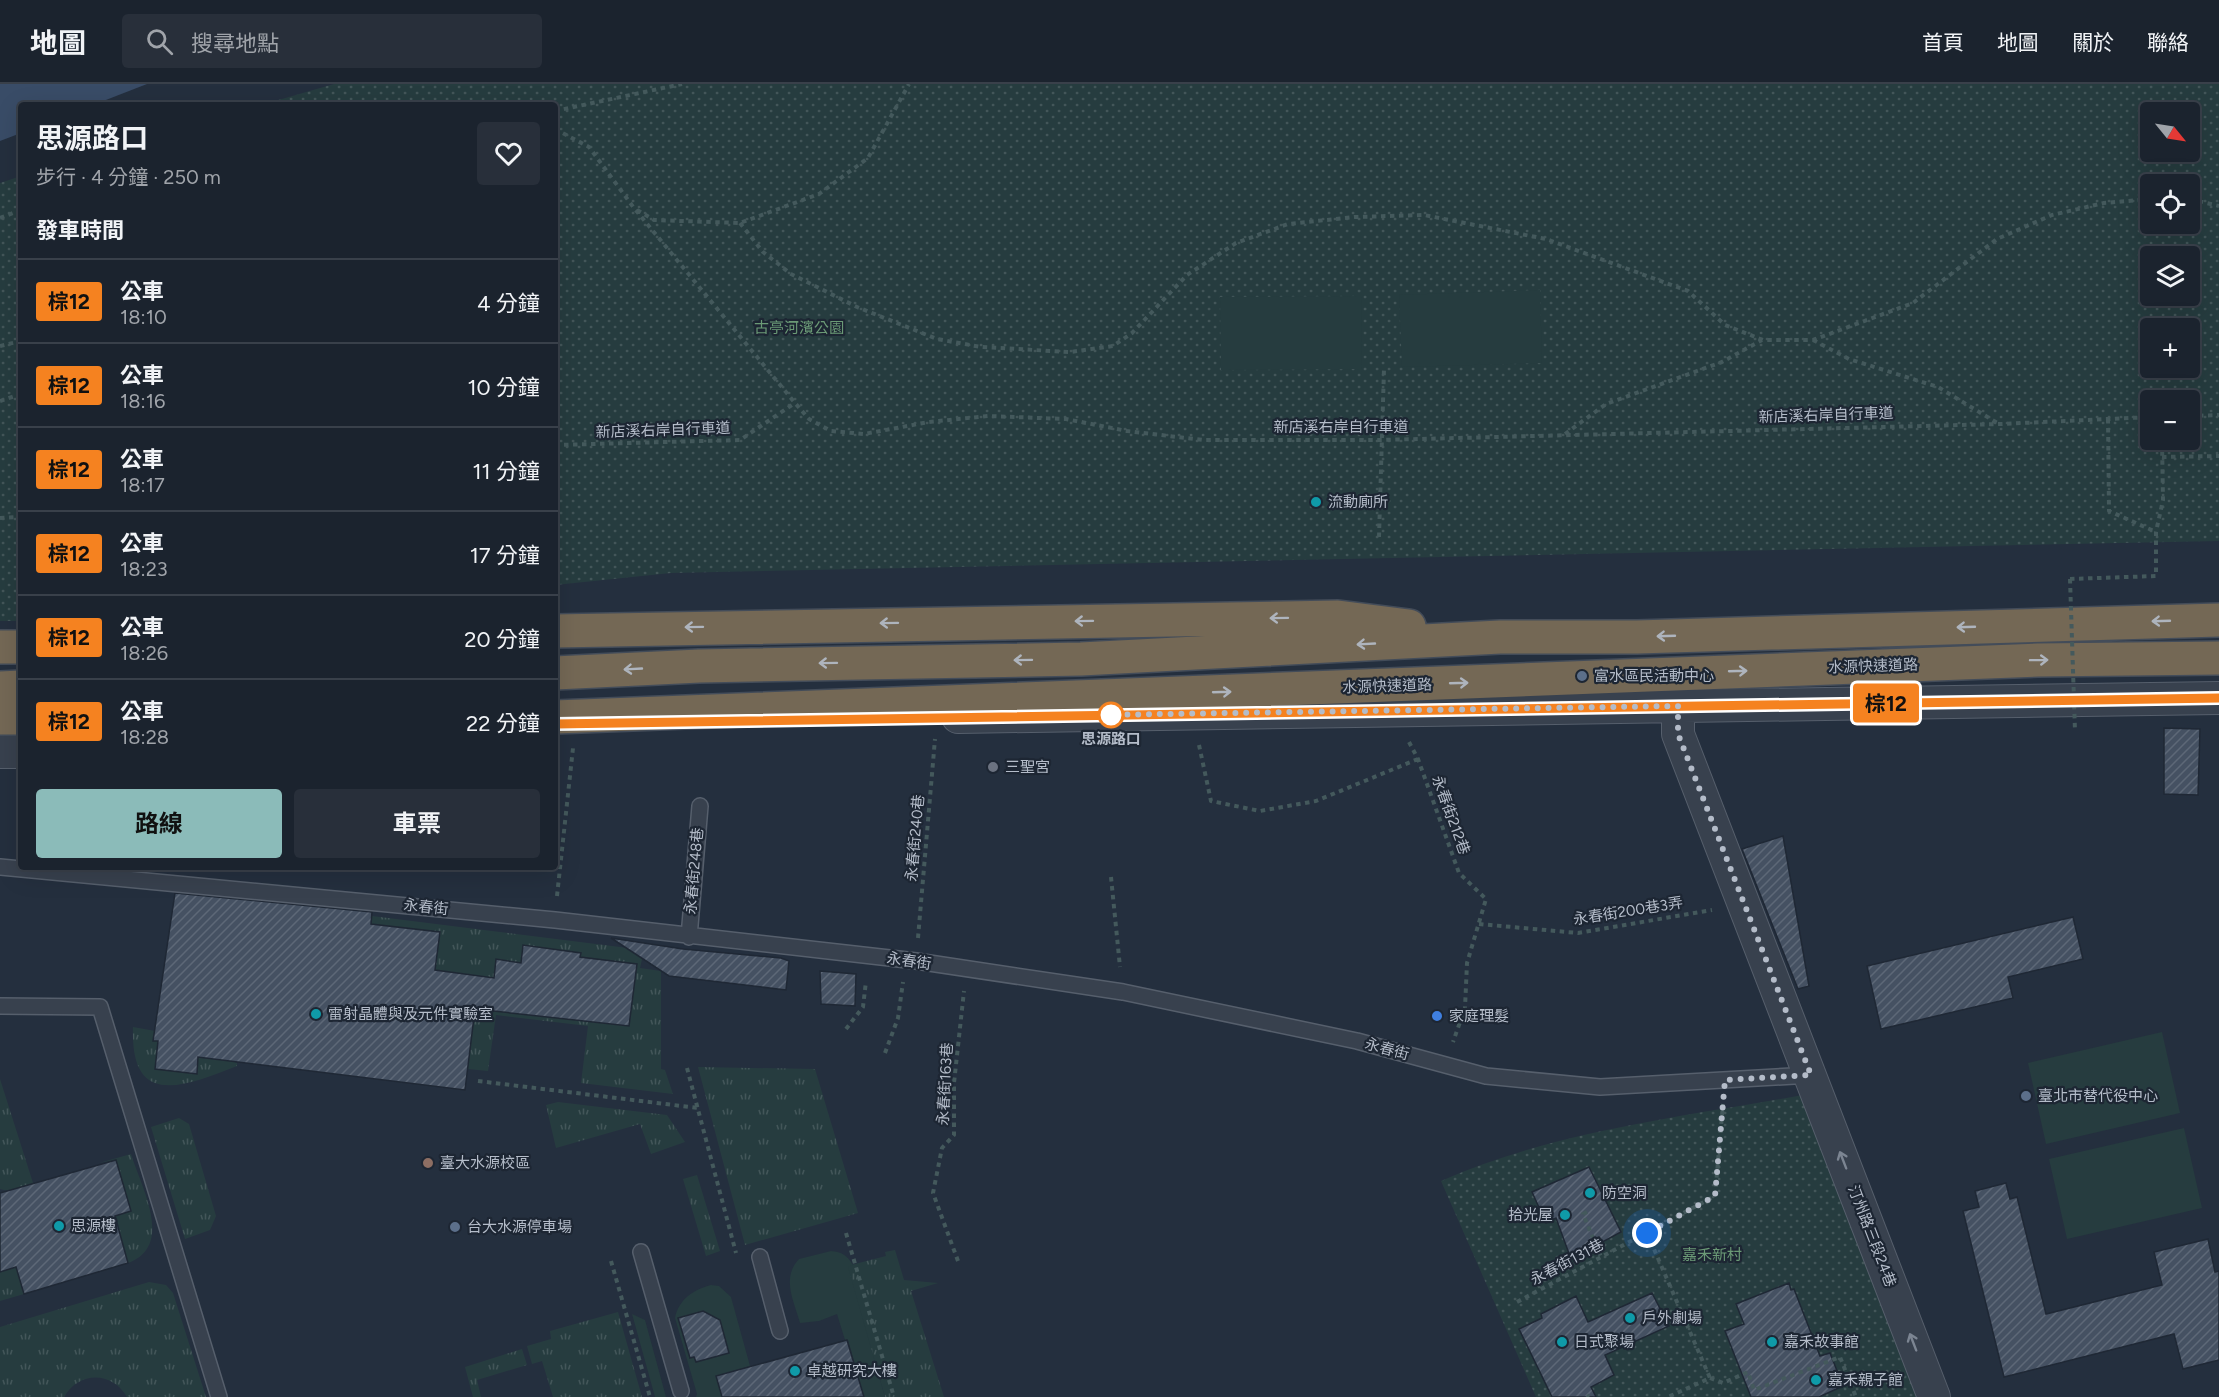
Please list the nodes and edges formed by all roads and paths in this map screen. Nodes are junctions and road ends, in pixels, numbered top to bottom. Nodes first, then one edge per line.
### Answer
1 (682, 84) edge
2 (909, 84) edge
3 (558, 110) edge
4 (558, 131) edge
5 (2140, 200) edge
6 (2200, 201) edge
7 (2219, 206) edge
8 (634, 208) junction
9 (18, 211) edge
10 (0, 218) edge
11 (740, 223) junction
12 (1763, 340) junction
13 (1813, 340) junction
14 (18, 342) edge
15 (0, 346) edge
16 (1384, 369) dead end
17 (18, 395) edge
18 (0, 401) edge
19 (795, 403) junction
20 (2219, 415) edge
21 (2200, 416) edge
22 (2140, 418) edge
23 (2108, 419) junction
24 (2000, 424) junction
25 (1565, 434) junction
26 (1380, 440) junction
27 (558, 446) edge
28 (2162, 450) edge
29 (2219, 456) edge
30 (2162, 457) junction
31 (18, 517) edge
32 (0, 518) edge
33 (2156, 532) junction
34 (1379, 537) dead end
35 (2219, 620) edge
36 (558, 631) edge
37 (1500, 637) junction
38 (18, 646) edge
39 (0, 647) edge
40 (2219, 658) edge
41 (558, 673) edge
42 (18, 687) edge
43 (0, 688) edge
44 (2219, 698) edge
45 (0, 705) edge
46 (1678, 706) junction
47 (18, 715) edge
48 (18, 717) edge
49 (935, 717) junction
50 (0, 718) edge
51 (561, 721) edge
52 (2075, 730) dead end
53 (1407, 739) dead end
54 (1199, 745) dead end
55 (0, 752) edge
56 (18, 752) edge
57 (1418, 759) junction
58 (700, 806) dead end
59 (558, 820) edge
60 (0, 867) edge
61 (18, 869) edge
62 (31, 870) edge
63 (557, 870) edge
64 (1111, 878) dead end
65 (1746, 904) junction
66 (555, 920) junction
67 (1479, 924) junction
68 (689, 936) junction
69 (870, 956) junction
70 (911, 961) junction
71 (967, 970) junction
72 (1123, 992) junction
73 (0, 1006) edge
74 (846, 1029) dead end
75 (885, 1053) dead end
76 (1445, 1065) junction
77 (687, 1068) dead end
78 (1811, 1075) junction
79 (1725, 1080) junction
80 (478, 1081) dead end
81 (698, 1108) junction
82 (1587, 1212) dead end
83 (846, 1233) dead end
84 (1647, 1233) junction
85 (641, 1252) dead end
86 (760, 1257) dead end
87 (1601, 1257) junction
88 (611, 1261) dead end
89 (958, 1261) dead end
90 (738, 1263) dead end
91 (1517, 1302) dead end
92 (780, 1331) dead end
93 (1710, 1378) junction
94 (681, 1390) dead end
95 (219, 1397) edge
96 (650, 1397) edge
97 (894, 1397) edge
98 (1668, 1397) edge
99 (1856, 1397) edge
100 (1934, 1397) edge

1 - 3 path
2 - 11 path
4 - 8 path
5 - 13 path
6 - 7 path
8 - 11 path
8 - 19 path
9 - 10 path
11 - 12 path
12 - 13 path
12 - 25 path
13 - 24 path
14 - 15 path
16 - 26 path
17 - 18 path
19 - 26 path, 新店溪右岸自行車道
19 - 27 path, 新店溪右岸自行車道
20 - 21 path
22 - 23 path, 新店溪右岸自行車道
23 - 24 path, 新店溪右岸自行車道
23 - 33 path
24 - 25 path, 新店溪右岸自行車道
25 - 26 path, 新店溪右岸自行車道
26 - 34 path
28 - 30 path
29 - 30 path
30 - 33 path
31 - 32 path
33 - 52 path, bridge
35 -> 37 highway
37 -> 36 highway
37 -> 41 highway
38 - 39 highway
51 -> 40 highway, 水源快速道路
42 - 43 highway
44 - 46 street
45 - 47 street
46 - 49 street
46 - 65 street, 汀州路三段24巷
48 - 50 highway
49 - 51 street
49 - 70 path, 永春街240巷
51 - 59 path
53 - 57 path, 永春街212巷
54 - 57 path
55 - 56 street
57 - 67 path, 永春街212巷
58 - 68 lane, 永春街248巷
60 - 61 lane, 永春街
62 - 66 lane, 永春街
63 - 66 path
64 - 72 path
65 - 67 path, 永春街200巷3弄
65 - 78 street, 汀州路三段24巷
66 - 68 lane, 永春街
67 - 76 path, 永春街212巷
68 - 69 lane, 永春街
69 - 70 lane, 永春街
69 - 74 path
70 - 71 lane, 永春街
70 - 75 path, 永春街240巷
71 - 72 lane, 永春街
71 - 89 path, 永春街163巷
72 - 76 lane, 永春街
73 - 95 lane
76 - 79 lane, 永春街
77 - 81 path
78 - 79 lane, 永春街
100 -> 78 street, 汀州路三段24巷
79 - 84 path, 永春街131巷
80 - 81 path
81 - 90 path
82 - 87 path
83 - 97 path
84 - 87 path, 永春街131巷
84 - 93 path
85 - 94 lane
86 - 92 lane
87 - 91 path, 永春街131巷
88 - 96 path
93 - 98 path
93 - 99 path

